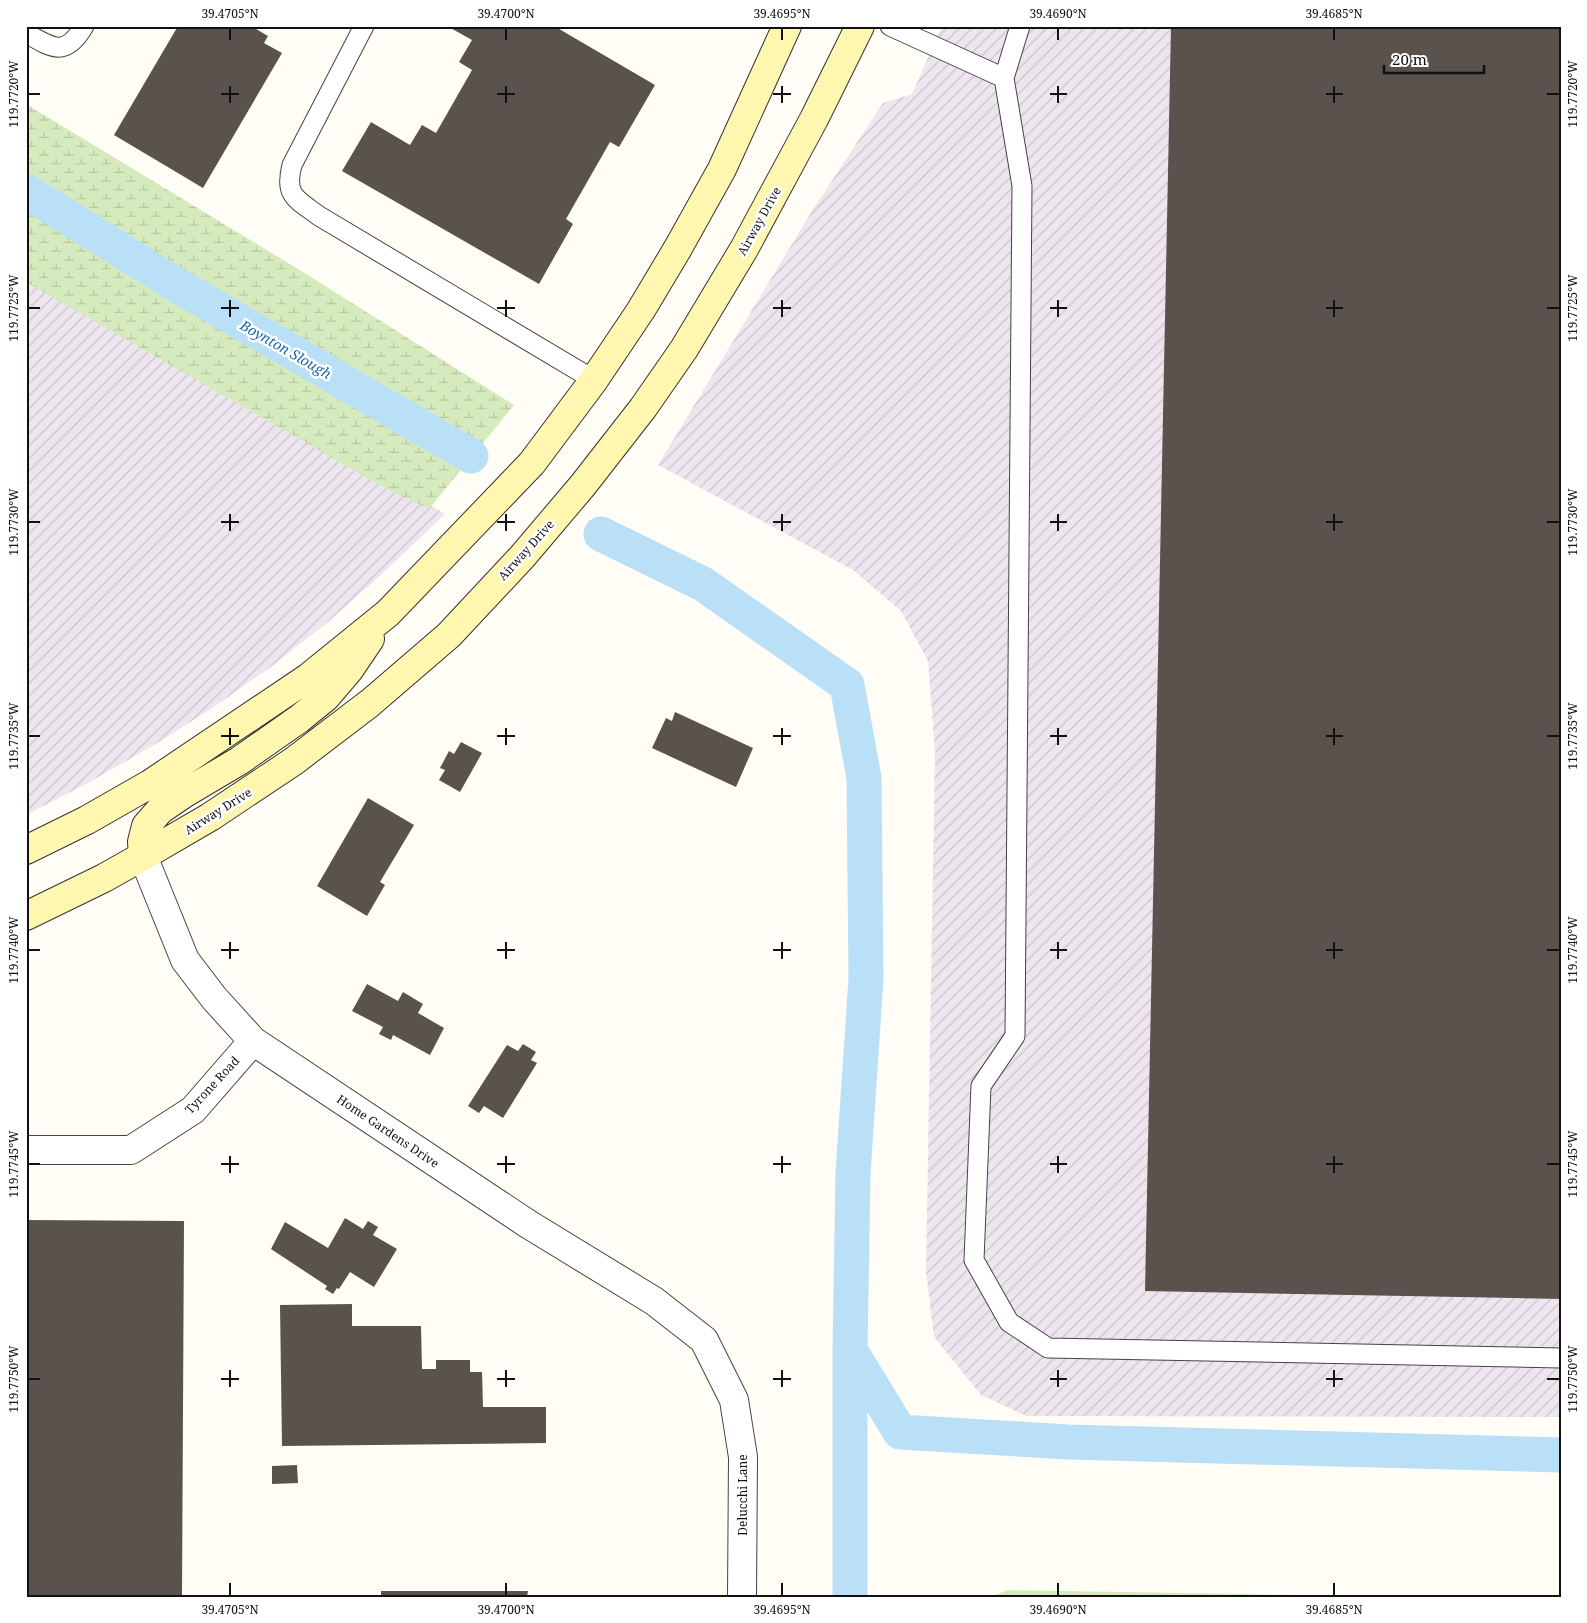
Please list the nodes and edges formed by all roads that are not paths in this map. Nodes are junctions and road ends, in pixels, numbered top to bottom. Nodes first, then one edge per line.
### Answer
1 (84, 26) edge
2 (364, 26) edge
3 (787, 26) edge
4 (860, 26) edge
5 (890, 26) edge
6 (1020, 26) edge
7 (26, 33) edge
8 (1004, 78) junction
9 (594, 380) junction
10 (388, 613) junction
11 (26, 850) edge
12 (143, 856) junction
13 (26, 916) edge
14 (253, 1041) junction
15 (26, 1150) edge
16 (704, 1340) joint
17 (1561, 1358) edge
18 (742, 1597) edge

1 - 7 lane
2 - 9 lane
3 - 9 main road
4 - 12 main road, Airway Drive
5 - 8 lane
6 - 8 lane
8 - 17 lane
9 - 10 main road
10 - 11 main road
10 - 12 main road
12 - 13 main road, Airway Drive
12 - 14 street, Home Gardens Drive
14 - 15 street, Tyrone Road
14 - 16 street, Home Gardens Drive
16 - 18 street, Delucchi Lane

